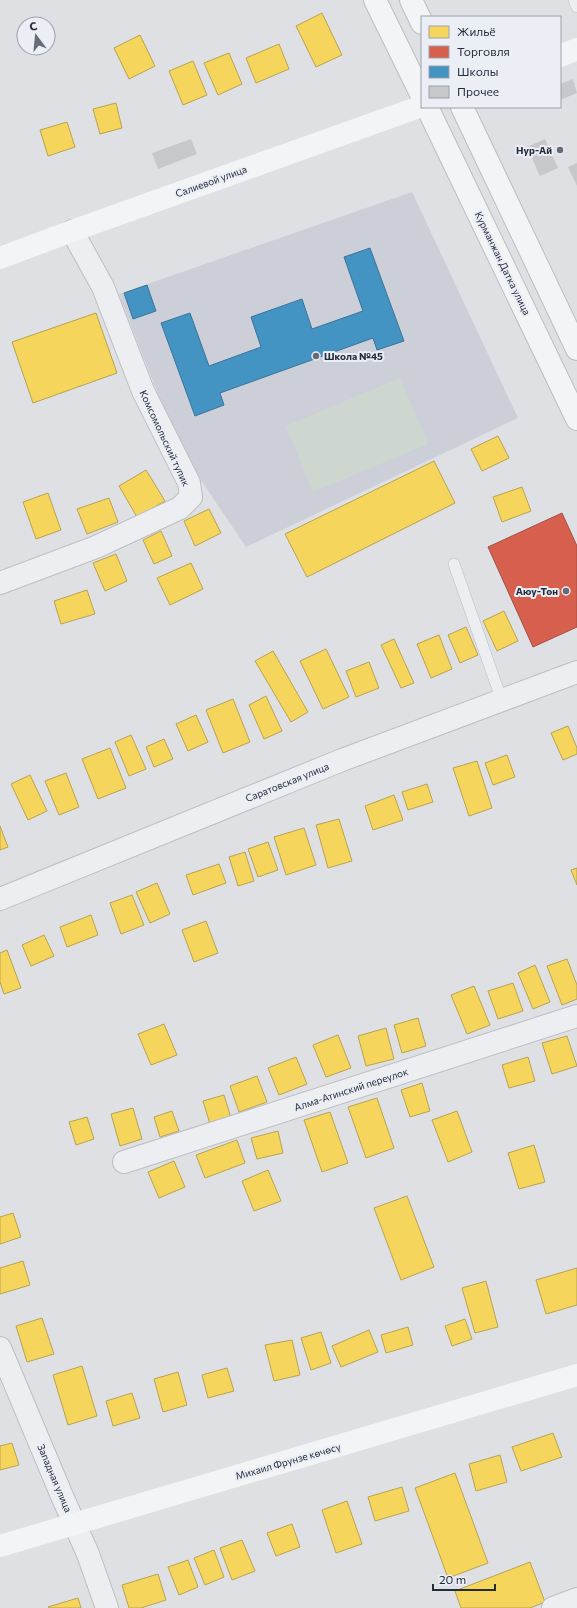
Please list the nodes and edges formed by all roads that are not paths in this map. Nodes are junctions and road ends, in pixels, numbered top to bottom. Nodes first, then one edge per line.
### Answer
1 (375, 0) edge
2 (411, 0) edge
3 (574, 0) edge
4 (577, 7) edge
5 (421, 21) edge
6 (577, 49) edge
7 (561, 56) edge
8 (421, 94) edge
9 (421, 106) edge
10 (427, 108) edge
11 (462, 108) edge
12 (72, 231) junction
13 (0, 258) edge
14 (577, 349) edge
15 (577, 419) edge
16 (454, 564) dead end
17 (0, 583) edge
18 (577, 672) edge
19 (502, 701) junction
20 (0, 899) edge
21 (577, 1016) edge
22 (124, 1162) dead end
23 (0, 1348) edge
24 (577, 1375) edge
25 (75, 1524) junction
26 (0, 1546) edge
27 (577, 1599) edge
28 (107, 1608) edge
29 (553, 1608) edge

1 - 8 main road
2 - 5 main road
3 - 4 lane
6 - 7 main road
9 - 12 main road, Салиевой улица
10 - 15 main road, Курманжан Датка улица
11 - 14 main road
12 - 13 main road, Салиевой улица
12 - 17 street, Комсомольский тупик
16 - 19 lane
18 - 19 street, Саратовская улица
19 - 20 street, Саратовская улица
21 - 22 street, Алма-Атинский переулок
23 - 25 street, Западная улица
24 - 25 main road, Михаил Фрунзе көчөсү
25 - 26 main road, Михаил Фрунзе көчөсү
25 - 28 street, Западная улица
27 - 29 street

